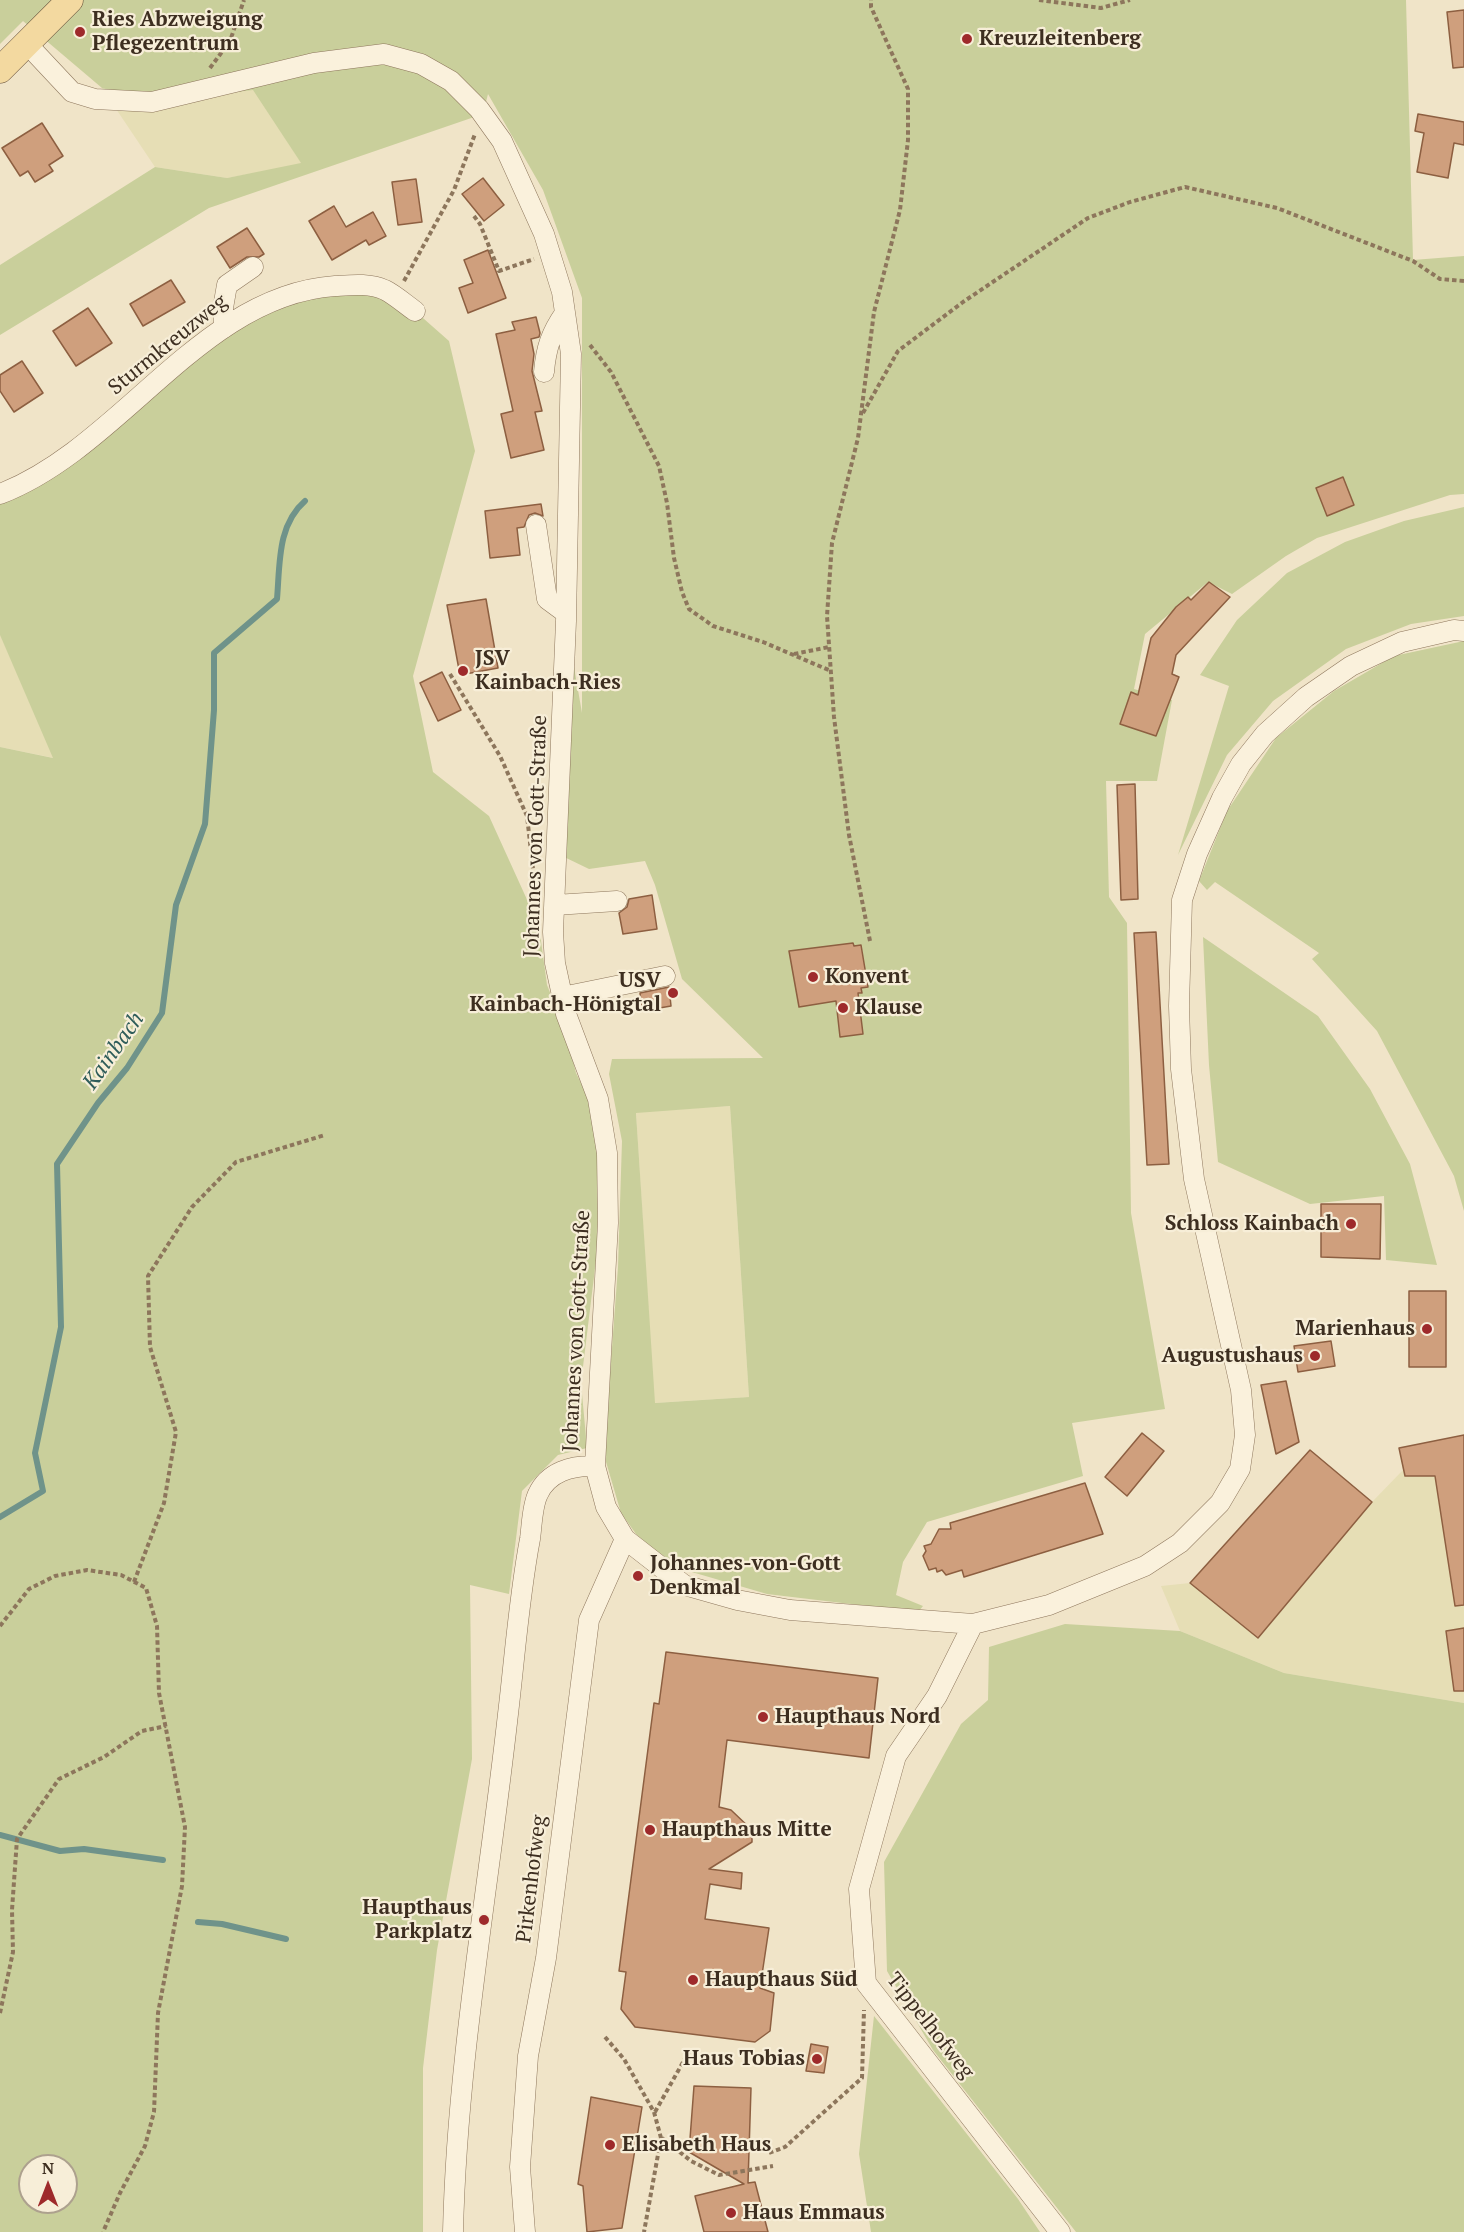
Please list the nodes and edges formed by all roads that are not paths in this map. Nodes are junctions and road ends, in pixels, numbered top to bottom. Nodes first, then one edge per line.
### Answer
1 (70, 0) edge
2 (27, 44) junction
3 (0, 70) edge
4 (253, 267) dead end
5 (415, 311) dead end
6 (565, 313) junction
7 (224, 328) junction
8 (544, 372) dead end
9 (0, 494) edge
10 (536, 525) dead end
11 (566, 613) junction
12 (1464, 631) edge
13 (617, 901) dead end
14 (555, 905) junction
15 (665, 976) dead end
16 (562, 997) junction
17 (595, 1466) junction
18 (625, 1539) junction
19 (973, 1624) junction
20 (453, 2232) edge
21 (525, 2232) edge
22 (1060, 2232) edge

1 - 2 main road
2 - 3 main road
2 - 6 street, Johannes von Gott-Straße
4 - 7 street
5 - 7 street, Sturmkreuzweg
6 - 8 street
6 - 11 street, Johannes von Gott-Straße
7 - 9 street, Sturmkreuzweg
10 - 11 street
11 - 14 street, Johannes von Gott-Straße
12 - 19 street, Johannes von Gott-Straße
13 - 14 street
14 - 16 street, Johannes von Gott-Straße
15 - 16 street
16 - 17 street, Johannes von Gott-Straße
17 - 18 street, Johannes von Gott-Straße
17 - 20 street
18 - 19 street, Johannes von Gott-Straße
18 - 21 street, Pirkenhofweg
19 - 22 street, Tippelhofweg

